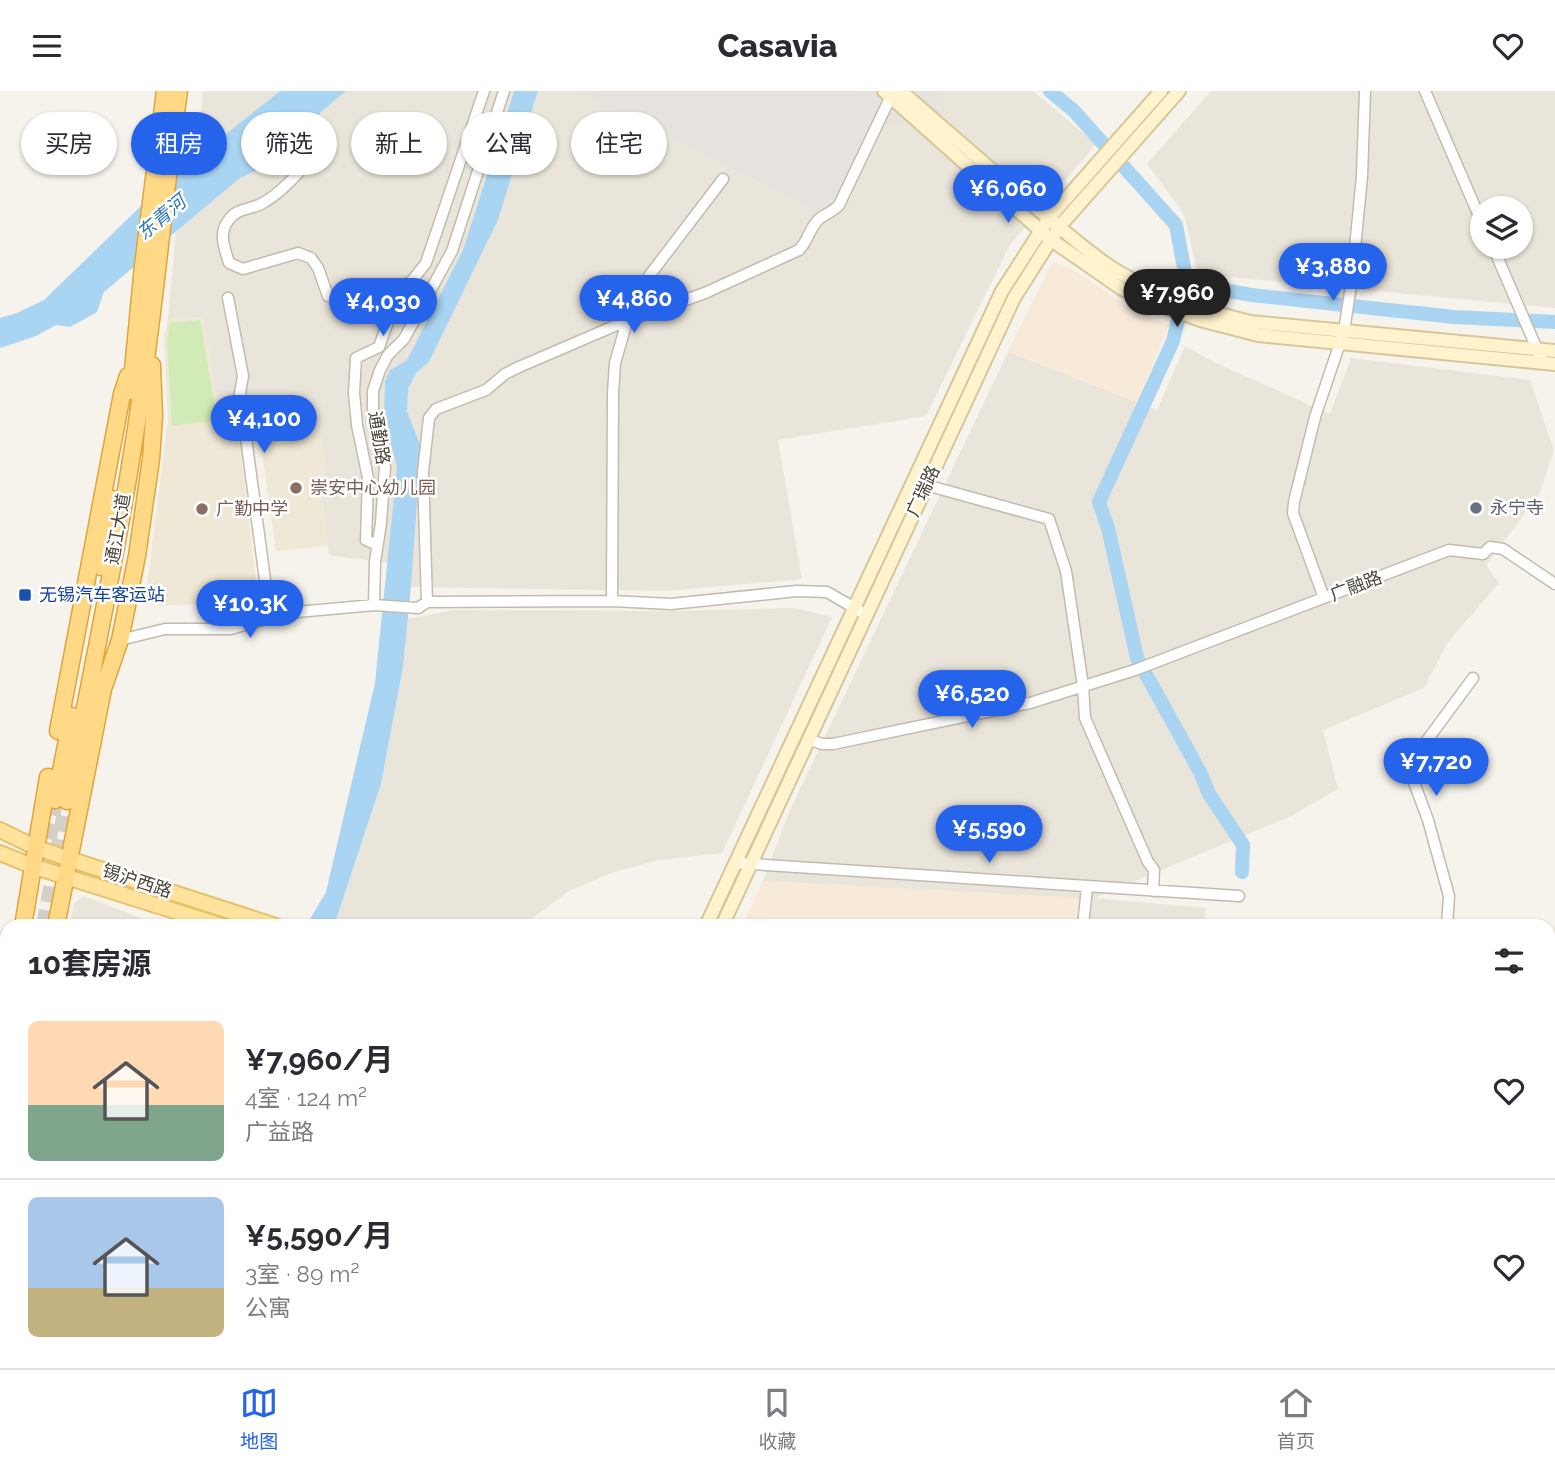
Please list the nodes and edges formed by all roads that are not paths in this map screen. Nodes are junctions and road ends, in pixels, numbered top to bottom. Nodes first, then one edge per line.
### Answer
1 (165, 91) edge
2 (179, 91) edge
3 (484, 91) edge
4 (504, 91) edge
5 (1161, 91) edge
6 (1179, 91) edge
7 (1364, 91) edge
8 (1425, 91) edge
9 (892, 93) edge
10 (296, 175) edge
11 (723, 179) dead end
12 (1470, 196) edge
13 (442, 221) junction
14 (1054, 223) junction
15 (460, 227) junction
16 (1039, 231) junction
17 (1050, 239) junction
18 (1498, 259) edge
19 (410, 282) junction
20 (228, 298) dead end
21 (1166, 302) junction
22 (1202, 316) junction
23 (626, 321) junction
24 (1344, 331) junction
25 (149, 338) junction
26 (1535, 343) junction
27 (1341, 345) junction
28 (1555, 351) edge
29 (135, 353) junction
30 (1549, 363) edge
31 (926, 485) junction
32 (377, 545) junction
33 (1555, 584) edge
34 (1324, 598) junction
35 (612, 601) junction
36 (373, 605) junction
37 (422, 605) junction
38 (860, 611) junction
39 (270, 617) junction
40 (120, 640) junction
41 (1473, 678) dead end
42 (1083, 686) junction
43 (808, 739) junction
44 (0, 830) edge
45 (35, 847) junction
46 (0, 852) edge
47 (736, 863) junction
48 (751, 864) junction
49 (32, 866) junction
50 (67, 867) junction
51 (1087, 887) junction
52 (1153, 891) junction
53 (1239, 896) dead end
54 (37, 907) dead end
55 (24, 919) edge
56 (35, 919) edge
57 (57, 919) edge
58 (204, 919) edge
59 (251, 919) edge
60 (709, 919) edge
61 (725, 919) edge
62 (1084, 919) edge
63 (1448, 919) edge

1 - 29 highway, 通江大道
2 - 25 highway, 通江大道
3 - 13 street
4 - 15 street, 通勤路
5 - 14 main road, 广瑞路
6 - 14 main road, 广瑞路
7 - 24 street
8 - 12 street
9 - 14 main road
9 - 16 main road
9 - 23 street
10 - 19 street
11 - 23 street
13 - 15 street
13 - 19 street
14 - 16 main road, 广瑞路
14 - 17 main road, 广瑞路
14 - 21 main road
15 - 32 street, 通勤路
16 - 17 main road
16 - 38 main road, 广瑞路
17 - 21 main road
17 - 31 main road, 广瑞路
18 - 26 street
19 - 32 street
20 - 39 street
21 - 22 main road
22 - 24 main road
22 - 27 main road
23 - 35 street
23 - 37 street
24 - 26 main road
24 - 27 street
25 - 29 highway, 通江大道
25 - 40 highway
26 - 28 main road
26 - 30 street
27 - 30 main road
27 - 34 street
29 - 45 highway
31 - 38 main road, 广瑞路
31 - 42 street
32 - 36 street, 通勤路
33 - 34 street, 广融路
34 - 42 street, 广融路
35 - 37 street
35 - 38 street
36 - 37 street
36 - 39 street
38 - 43 main road, 广瑞路
38 - 47 main road, 广瑞路
39 - 40 street
40 - 50 highway
41 - 63 street
42 - 43 street
42 - 52 street
43 - 48 main road, 广瑞路
44 - 45 main road, 锡沪西路
45 - 49 highway
45 - 50 main road, 锡沪西路
46 - 49 main road, 锡沪西路
47 - 48 street
47 - 60 main road, 广瑞路
48 - 51 street
48 - 61 main road, 广瑞路
49 - 50 main road, 锡沪西路
49 - 55 highway
50 - 57 highway
50 - 58 main road, 锡沪西路
50 - 59 main road, 锡沪西路
51 - 52 street
51 - 62 street
52 - 53 street
54 - 56 highway

